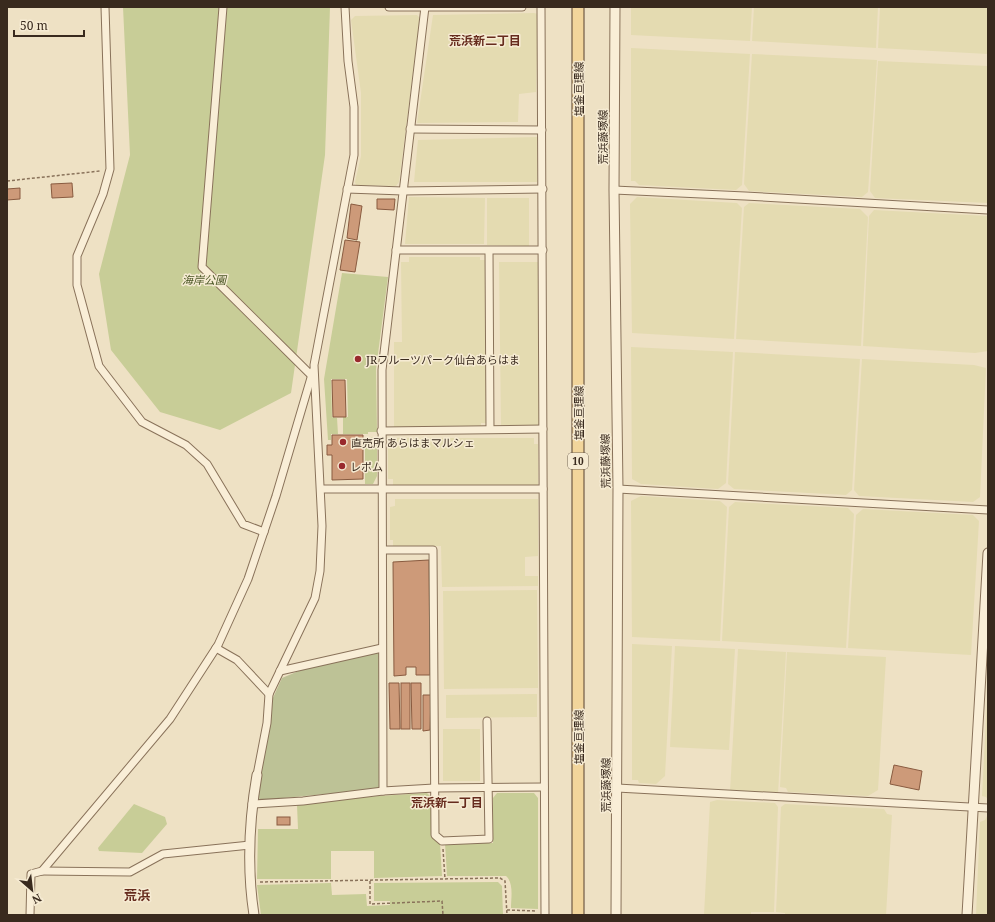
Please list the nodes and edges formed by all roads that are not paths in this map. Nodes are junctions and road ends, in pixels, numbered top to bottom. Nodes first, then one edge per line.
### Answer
1 (105, 7) edge
2 (223, 7) edge
3 (345, 7) edge
4 (389, 7) edge
5 (425, 7) edge
6 (522, 7) edge
7 (541, 7) edge
8 (578, 7) edge
9 (615, 7) edge
10 (410, 129) junction
11 (542, 130) junction
12 (543, 188) junction
13 (347, 189) junction
14 (614, 190) junction
15 (403, 191) junction
16 (988, 210) edge
17 (396, 250) junction
18 (543, 250) junction
19 (489, 251) junction
20 (314, 365) junction
21 (312, 375) junction
22 (490, 429) junction
23 (543, 429) junction
24 (381, 430) junction
25 (321, 489) junction
26 (543, 489) junction
27 (618, 489) junction
28 (382, 490) junction
29 (988, 510) edge
30 (264, 532) junction
31 (382, 550) junction
32 (988, 553) edge
33 (216, 648) junction
34 (382, 648) junction
35 (280, 671) junction
36 (269, 694) junction
37 (487, 721) dead end
38 (257, 775) joint
39 (544, 787) junction
40 (434, 788) junction
41 (489, 788) junction
42 (617, 788) junction
43 (383, 791) junction
44 (252, 804) junction
45 (973, 807) junction
46 (988, 808) edge
47 (250, 844) junction
48 (42, 871) junction
49 (542, 913) edge
50 (30, 915) edge
51 (254, 915) edge
52 (578, 915) edge
53 (616, 915) edge
54 (967, 915) edge

1 - 30 street
2 - 21 street
3 - 13 street
4 - 5 street
5 - 6 street
5 - 10 street
7 - 11 street
8 - 52 main road, 塩釜亘理線 / 10
9 - 14 street, 荒浜藤塚線
10 - 11 street
10 - 15 street
11 - 12 street
12 - 15 street
12 - 18 street
13 - 15 street
13 - 20 street
14 - 16 street
14 - 27 street, 荒浜藤塚線
15 - 17 street
17 - 19 street
17 - 24 street
18 - 19 street
18 - 23 street
19 - 22 street
20 - 21 street
20 - 25 street
21 - 30 street
22 - 23 street
22 - 24 street
23 - 26 street
24 - 28 street
25 - 28 street
25 - 35 street
26 - 28 street
26 - 39 street
27 - 29 street
27 - 42 street, 荒浜藤塚線
28 - 31 street
30 - 33 street
31 - 34 street
31 - 40 street
32 - 45 street
33 - 36 street
33 - 48 street
34 - 35 street
34 - 43 street
35 - 36 street
36 - 38 street
37 - 41 street
38 - 44 street
39 - 41 street
39 - 49 street
40 - 41 street
40 - 41 street
40 - 43 street
42 - 45 street
42 - 53 street, 荒浜藤塚線
43 - 44 street
44 - 47 street
45 - 46 street
45 - 54 street
47 - 48 street
47 - 51 street
48 - 50 street

